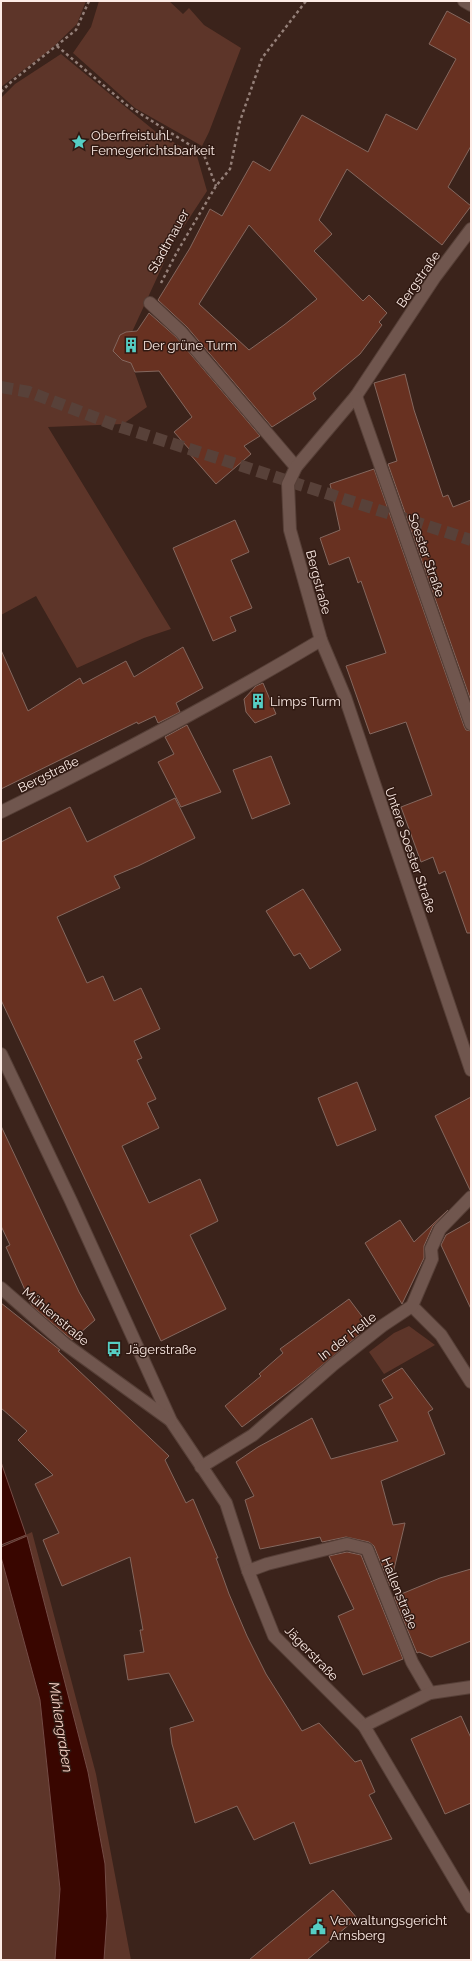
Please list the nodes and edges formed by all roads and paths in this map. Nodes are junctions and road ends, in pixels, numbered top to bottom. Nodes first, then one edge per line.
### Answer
1 (89, 1) edge
2 (306, 1) edge
3 (464, 1) edge
4 (471, 5) edge
5 (58, 46) junction
6 (1, 92) edge
7 (216, 186) junction
8 (471, 229) edge
9 (150, 303) joint
10 (356, 396) junction
11 (296, 467) junction
12 (321, 640) junction
13 (471, 724) edge
14 (1, 812) edge
15 (1, 1054) edge
16 (471, 1070) edge
17 (471, 1198) edge
18 (1, 1288) edge
19 (412, 1306) junction
20 (471, 1382) edge
21 (171, 1421) junction
22 (201, 1467) junction
23 (248, 1572) junction
24 (471, 1687) edge
25 (430, 1693) junction
26 (364, 1726) junction
27 (471, 1907) edge

1 - 5 path
2 - 7 path, Stadtmauer
3 - 4 street
5 - 6 path
5 - 7 path
7 - 9 path, Stadtmauer
8 - 10 street, Bergstraße
9 - 11 street
10 - 11 street, Bergstraße
10 - 13 street, Soester Straße
11 - 12 street, Bergstraße
12 - 14 street, Bergstraße
12 - 16 street, Untere Soester Straße
15 - 21 street, Jägerstraße
17 - 19 street
18 - 21 street, Mühlenstraße
19 - 20 street
19 - 22 street, In der Helle
21 - 22 street, Jägerstraße
22 - 23 street, Jägerstraße
23 - 25 street, Hallenstraße
23 - 26 street, Jägerstraße
24 - 25 street
25 - 26 street
26 - 27 street, Jägerstraße

